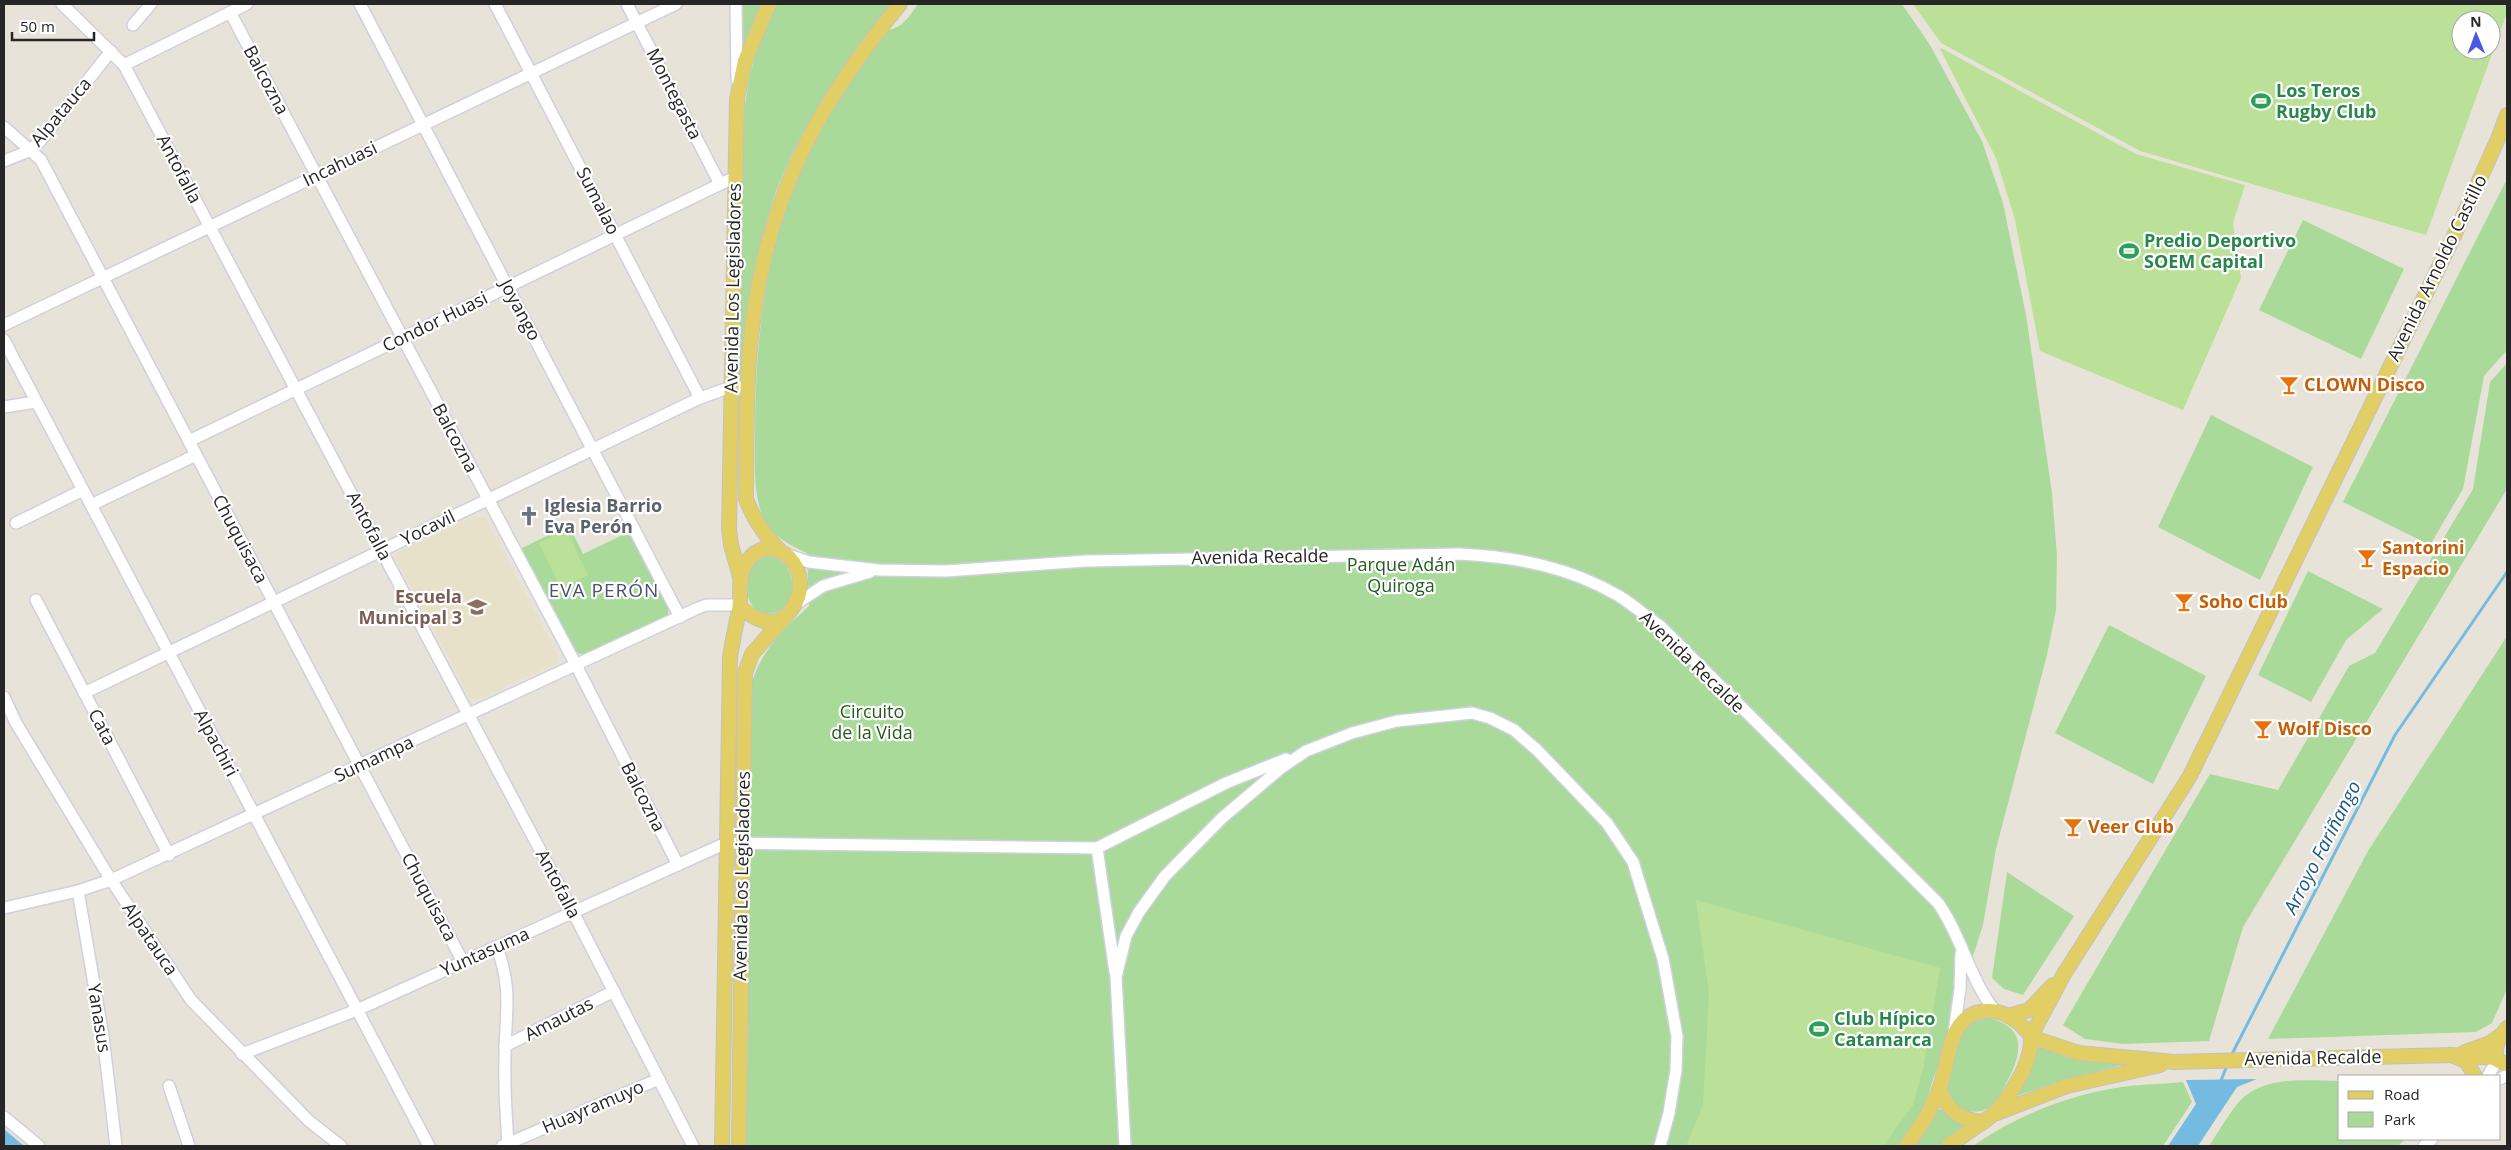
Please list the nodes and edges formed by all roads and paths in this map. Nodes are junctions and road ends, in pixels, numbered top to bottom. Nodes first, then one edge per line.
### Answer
1 (62, 4) edge
2 (151, 4) edge
3 (247, 4) edge
4 (360, 4) edge
5 (496, 4) edge
6 (627, 4) edge
7 (676, 4) edge
8 (736, 4) edge
9 (769, 4) edge
10 (896, 6) edge
11 (230, 12) junction
12 (637, 22) junction
13 (133, 25) dead end
14 (111, 51) junction
15 (124, 65) junction
16 (531, 73) junction
17 (737, 100) junction
18 (2507, 115) edge
19 (423, 125) junction
20 (4, 127) edge
21 (29, 151) junction
22 (4, 161) edge
23 (316, 176) junction
24 (735, 177) junction
25 (720, 184) junction
26 (210, 226) junction
27 (615, 235) junction
28 (103, 278) junction
29 (507, 287) junction
30 (4, 325) edge
31 (402, 338) junction
32 (4, 340) edge
33 (731, 387) junction
34 (748, 387) junction
35 (296, 389) junction
36 (700, 398) junction
37 (36, 402) junction
38 (4, 407) edge
39 (189, 441) junction
40 (592, 450) junction
41 (196, 455) junction
42 (83, 490) junction
43 (487, 500) junction
44 (91, 505) junction
45 (16, 523) dead end
46 (382, 550) junction
47 (784, 553) junction
48 (879, 570) junction
49 (740, 577) junction
50 (36, 600) dead end
51 (274, 602) junction
52 (796, 604) junction
53 (740, 606) junction
54 (680, 617) junction
55 (783, 618) junction
56 (168, 652) junction
57 (576, 665) junction
58 (84, 693) junction
59 (4, 697) edge
60 (468, 715) junction
61 (1306, 751) junction
62 (360, 766) junction
63 (254, 815) junction
64 (726, 843) junction
65 (742, 843) junction
66 (1097, 848) junction
67 (169, 855) junction
68 (678, 865) junction
69 (111, 880) junction
70 (78, 891) junction
71 (4, 908) edge
72 (573, 912) junction
73 (496, 947) junction
74 (1961, 949) junction
75 (463, 962) junction
76 (2064, 974) junction
77 (1116, 977) junction
78 (614, 991) junction
79 (357, 1010) junction
80 (1995, 1011) junction
81 (2008, 1016) junction
82 (2505, 1030) edge
83 (1954, 1033) junction
84 (2031, 1037) junction
85 (505, 1046) junction
86 (242, 1054) junction
87 (2451, 1055) junction
88 (2500, 1060) edge
89 (2174, 1062) junction
90 (2474, 1075) edge
91 (2489, 1075) edge
92 (658, 1079) junction
93 (168, 1086) dead end
94 (1939, 1089) junction
95 (4, 1117) edge
96 (1989, 1118) junction
97 (504, 1145) edge
98 (39, 1146) edge
99 (116, 1146) edge
100 (189, 1146) edge
101 (340, 1146) edge
102 (429, 1146) edge
103 (693, 1146) edge
104 (722, 1146) edge
105 (739, 1146) edge
106 (1125, 1146) edge
107 (1660, 1146) edge
108 (1906, 1146) edge
109 (1948, 1146) edge

1 - 14 street, Antofalla
2 - 13 street
3 - 11 street
4 - 19 street, Joyango
5 - 16 street, Sumalao
6 - 12 street, Montegasta
7 - 12 street, Incahuasi
8 - 17 street
9 - 17 main road, Avenida Los Legisladores
10 - 34 main road, Avenida Los Legisladores
11 - 15 street
11 - 23 street, Balcozna
12 - 16 street, Incahuasi
12 - 25 street, Montegasta
14 - 15 street, Antofalla
14 - 21 street, Alpatauca
15 - 26 street, Antofalla
16 - 19 street, Incahuasi
16 - 27 street, Sumalao
17 - 24 main road, Avenida Los Legisladores
18 - 76 main road, Avenida Arnoldo Castillo
19 - 23 street, Incahuasi
19 - 29 street, Joyango
20 - 21 street, Chuquisaca
21 - 22 street, Alpatauca
21 - 28 street, Chuquisaca
23 - 26 street, Incahuasi
23 - 31 street, Balcozna
24 - 25 street, Condor Huasi
24 - 33 main road, Avenida Los Legisladores
25 - 27 street, Condor Huasi
26 - 28 street, Incahuasi
26 - 35 street, Antofalla
27 - 29 street, Condor Huasi
27 - 36 street, Sumalao
28 - 30 street, Incahuasi
28 - 39 street, Chuquisaca
29 - 31 street, Condor Huasi
29 - 40 street, Joyango
31 - 35 street, Condor Huasi
31 - 43 street, Balcozna
32 - 37 street, Alpachiri
33 - 34 street, Yocavil
33 - 36 street, Yocavil
33 - 49 main road, Avenida Los Legisladores
34 - 47 main road, Avenida Los Legisladores
35 - 39 street, Condor Huasi
35 - 46 street, Antofalla
36 - 40 street, Yocavil
37 - 38 street
37 - 42 street, Alpachiri
39 - 41 street, Chuquisaca
40 - 43 street, Yocavil
40 - 54 street, Joyango
41 - 44 street
41 - 51 street, Chuquisaca
42 - 44 street, Alpachiri
42 - 45 street
43 - 46 street, Yocavil
43 - 57 street, Balcozna
44 - 56 street, Alpachiri
46 - 51 street, Yocavil
46 - 60 street, Antofalla
47 - 48 street, Avenida Recalde
47 - 49 main road
47 - 52 main road
48 - 52 street, Avenida Recalde
48 - 74 street, Avenida Recalde
49 - 53 main road
50 - 58 street, Cata
51 - 56 street, Yocavil
51 - 62 street, Chuquisaca
52 - 55 main road
53 - 54 street, Sumampa
53 - 55 main road
53 - 64 main road, Avenida Los Legisladores
54 - 57 street, Sumampa
55 - 65 main road, Avenida Los Legisladores
56 - 58 street, Yocavil
56 - 63 street, Alpachiri
57 - 60 street, Sumampa
57 - 68 street, Balcozna
58 - 67 street, Cata
59 - 69 street, Alpatauca
60 - 62 street, Sumampa
60 - 72 street, Antofalla
61 - 66 street
61 - 77 street
61 - 107 street
62 - 63 street, Sumampa
62 - 75 street, Chuquisaca
63 - 67 street, Sumampa
63 - 79 street, Alpachiri
64 - 65 street
64 - 68 street, Yuntasuma
64 - 104 main road, Avenida Los Legisladores
65 - 66 street
65 - 105 main road, Avenida Los Legisladores
66 - 77 street
67 - 69 street, Sumampa
68 - 72 street, Yuntasuma
69 - 70 street, Sumampa
69 - 86 street, Alpatauca
70 - 71 street, Sumampa
70 - 99 street, Yanasus
72 - 73 street, Yuntasuma
72 - 78 street, Antofalla
73 - 75 street, Yuntasuma
73 - 85 street
74 - 80 street, Avenida Recalde
74 - 83 street, Avenida Recalde
75 - 79 street, Yuntasuma
76 - 81 main road, Avenida Arnoldo Castillo
76 - 84 main road, Avenida Arnoldo Castillo
77 - 106 street
78 - 85 street, Amautas
78 - 92 street, Antofalla
79 - 86 street, Yuntasuma
79 - 102 street, Alpachiri
80 - 81 main road
80 - 83 main road
81 - 84 main road
82 - 87 main road, Avenida Recalde
82 - 88 main road
83 - 94 main road
84 - 89 main road, Avenida Recalde
84 - 96 main road
85 - 97 street
86 - 101 street, Alpatauca
87 - 88 main road, Avenida Recalde
87 - 89 main road, Avenida Recalde
87 - 90 main road
88 - 91 street
89 - 96 main road, Avenida Recalde
92 - 97 street, Huayramuyo
92 - 103 street, Antofalla
93 - 100 street
94 - 96 main road
94 - 108 main road
95 - 98 street
96 - 109 main road

